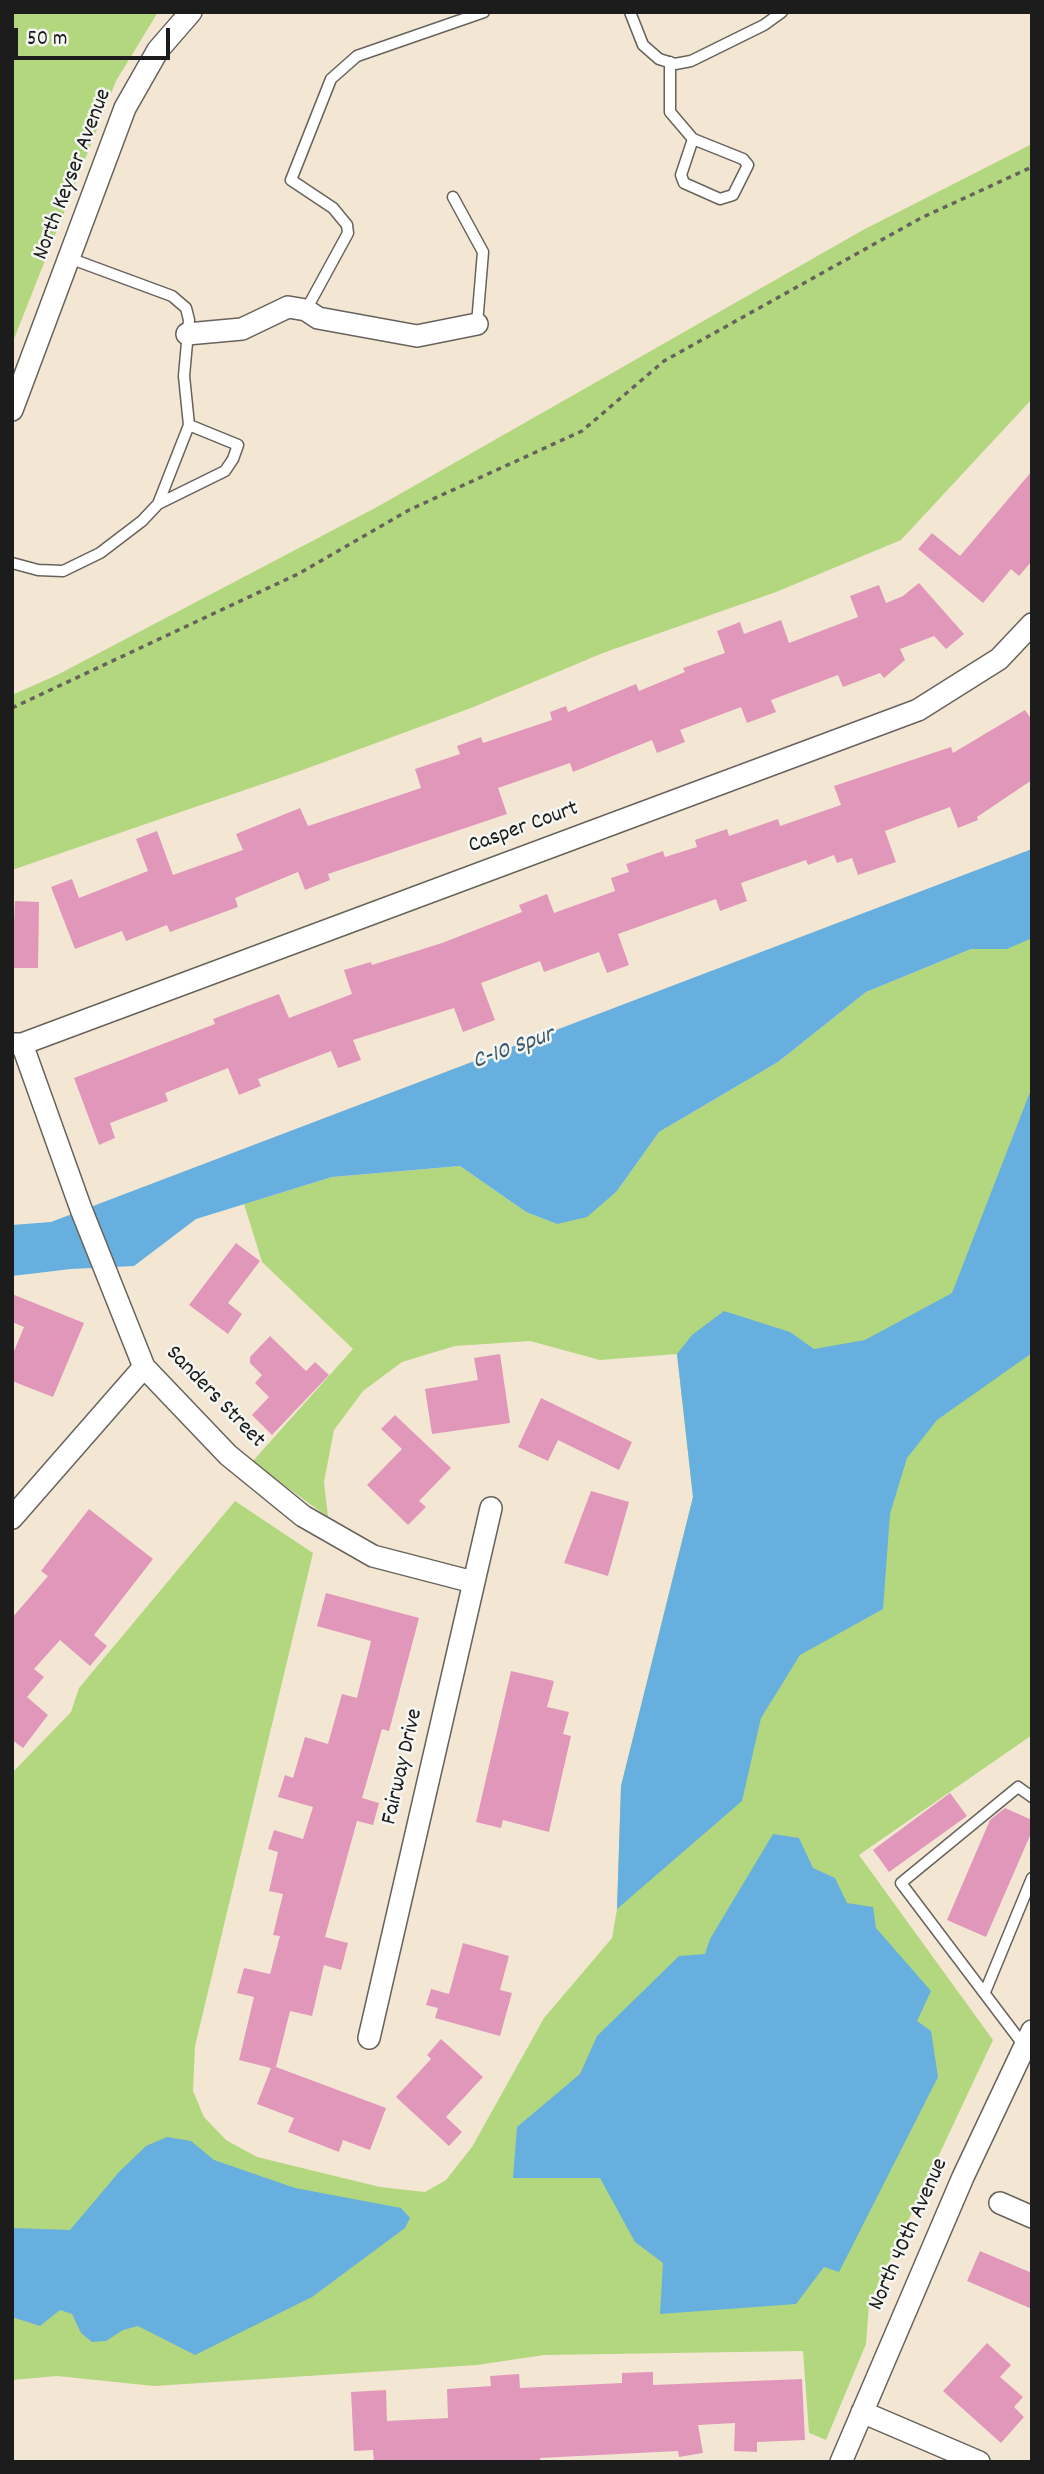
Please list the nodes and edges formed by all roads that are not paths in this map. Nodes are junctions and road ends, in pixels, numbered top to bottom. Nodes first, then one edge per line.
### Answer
1 (191, 12) edge
2 (484, 12) edge
3 (630, 12) edge
4 (782, 12) edge
5 (665, 61) junction
6 (693, 139) junction
7 (453, 197) dead end
8 (69, 258) junction
9 (306, 310) junction
10 (477, 324) joint
11 (187, 334) junction
12 (12, 410) edge
13 (189, 425) junction
14 (158, 504) junction
15 (12, 563) edge
16 (1032, 624) edge
17 (17, 1044) edge
18 (144, 1367) junction
19 (491, 1508) dead end
20 (12, 1518) edge
21 (473, 1582) junction
22 (1032, 1797) edge
23 (1032, 1878) edge
24 (985, 1992) junction
25 (369, 2038) dead end
26 (1028, 2039) edge
27 (1000, 2203) dead end
28 (1032, 2217) edge
29 (862, 2412) junction
30 (841, 2462) edge
31 (979, 2462) edge

1 - 8 street, North Keyser Avenue
2 - 9 lane
3 - 5 lane
4 - 5 lane
5 - 6 lane
6 - 6 lane
7 - 10 lane
8 - 11 lane
8 - 12 street, North Keyser Avenue
9 - 10 street
9 - 11 street
11 - 13 lane
13 - 14 lane
13 - 14 lane
14 - 15 lane
16 - 17 street, Casper Court
17 - 18 street, Sanders Street
18 - 20 street
18 - 21 street, Sanders Street
19 - 21 street, Fairway Drive
21 - 25 street, Fairway Drive
22 - 24 lane
23 - 24 lane
24 - 26 lane
26 - 29 street, North 40th Avenue
27 - 28 street
29 - 30 street, North 40th Avenue
29 - 31 street

